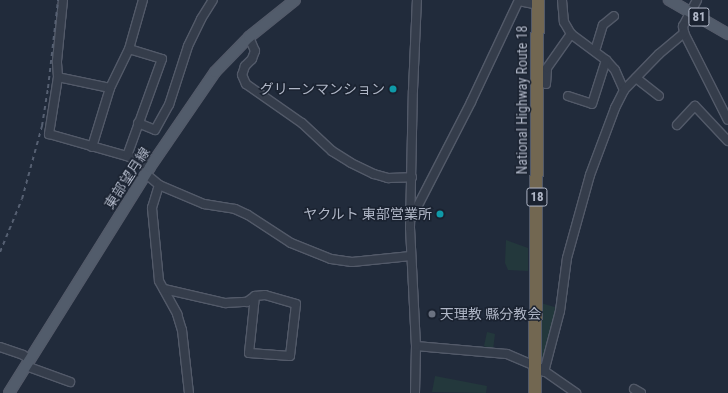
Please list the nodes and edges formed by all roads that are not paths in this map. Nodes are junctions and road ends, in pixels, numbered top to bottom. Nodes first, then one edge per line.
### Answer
1 (63, 0) edge
2 (143, 0) edge
3 (213, 0) edge
4 (295, 0) edge
5 (417, 0) edge
6 (519, 0) edge
7 (562, 0) edge
8 (669, 0) edge
9 (697, 0) edge
10 (538, 3) edge
11 (690, 12) junction
12 (614, 16) dead end
13 (571, 34) junction
14 (684, 34) junction
15 (728, 34) edge
16 (249, 37) junction
17 (129, 49) junction
18 (594, 51) junction
19 (606, 60) junction
20 (58, 77) junction
21 (636, 78) junction
22 (546, 84) dead end
23 (110, 88) junction
24 (624, 90) junction
25 (568, 96) dead end
26 (659, 96) dead end
27 (728, 120) edge
28 (138, 123) junction
29 (677, 125) dead end
30 (728, 142) edge
31 (92, 146) junction
32 (127, 156) junction
33 (148, 171) junction
34 (412, 178) junction
35 (159, 185) junction
36 (411, 220) junction
37 (411, 256) junction
38 (164, 289) junction
39 (255, 296) junction
40 (416, 346) junction
41 (0, 347) edge
42 (27, 363) junction
43 (540, 369) junction
44 (70, 382) dead end
45 (9, 393) edge
46 (189, 393) edge
47 (416, 393) edge
48 (535, 393) edge
49 (576, 393) edge

1 - 20 street
2 - 17 street
3 - 28 street
4 - 16 main road, 東部望月線
5 - 34 street
6 - 10 street
6 - 36 street
7 - 13 street
8 - 11 main road, 81
9 - 11 street
10 - 43 highway, National Highway Route 18 / 18
11 - 14 street
11 - 15 main road, 81
12 - 18 street
13 - 18 street
13 - 22 street
14 - 21 street
14 - 27 street
16 - 33 main road, 東部望月線
16 - 34 street
17 - 23 street
17 - 28 street
18 - 19 street
19 - 24 street
19 - 25 street
20 - 23 street
20 - 31 street
21 - 24 street
21 - 26 street
23 - 31 street
24 - 43 street
28 - 32 street
29 - 30 street
31 - 32 street
32 - 33 street
33 - 35 street
33 - 42 main road, 東部望月線
34 - 36 street
35 - 37 street
35 - 38 street
36 - 37 street
37 - 40 street
38 - 39 street
38 - 46 street
39 - 39 street
40 - 43 street
40 - 47 street
41 - 42 street
42 - 44 street
42 - 45 main road, 東部望月線
43 - 48 highway, National Highway Route 18 / 18
43 - 49 street

